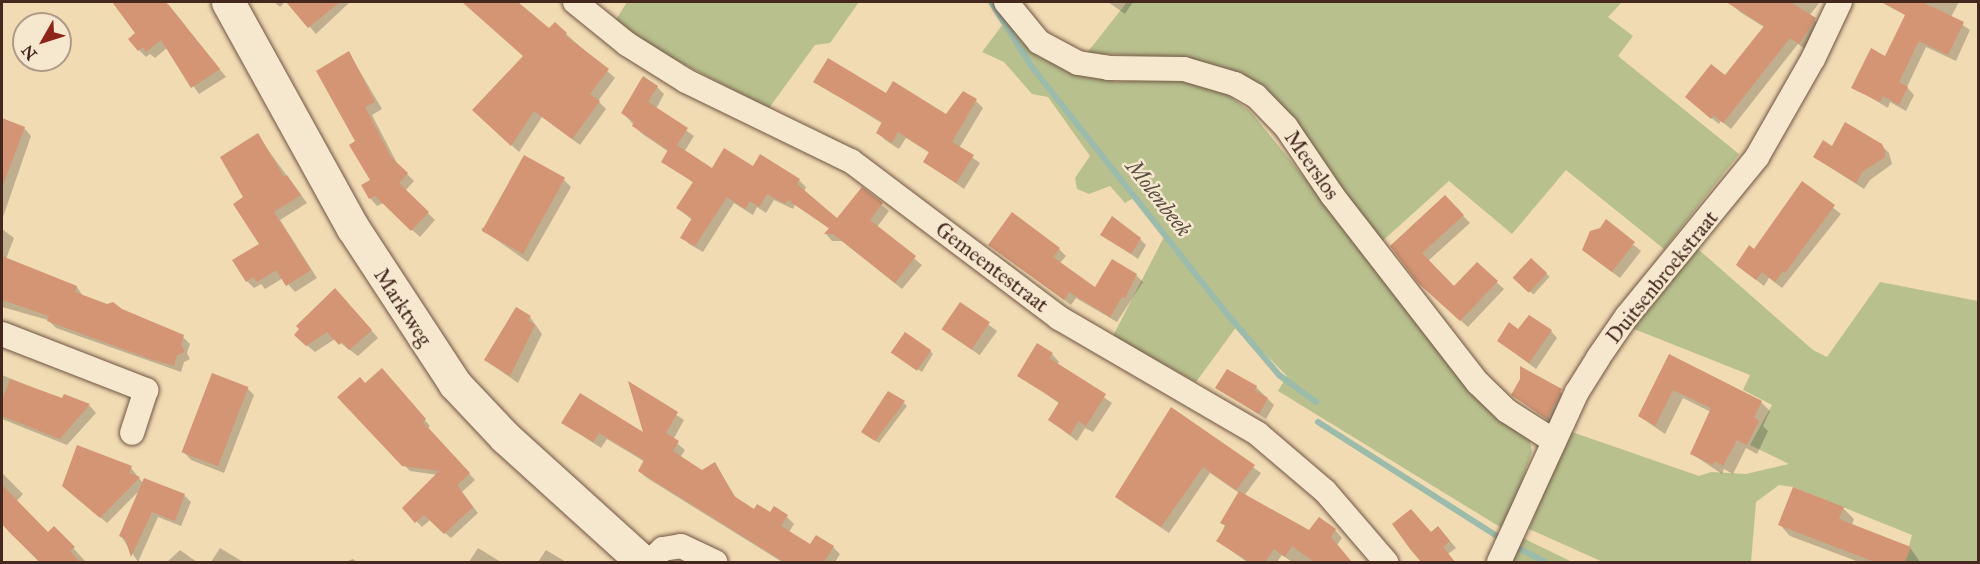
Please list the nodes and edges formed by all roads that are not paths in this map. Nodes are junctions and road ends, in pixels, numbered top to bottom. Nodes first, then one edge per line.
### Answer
1 (228, 2) edge
2 (575, 2) edge
3 (1006, 2) edge
4 (1840, 2) edge
5 (2, 334) edge
6 (132, 433) dead end
7 (1554, 441) junction
8 (1505, 549) edge
9 (643, 562) edge
10 (649, 562) edge
11 (715, 562) edge
12 (1386, 562) edge

1 - 9 street, Marktweg
2 - 12 street, Gemeentestraat
3 - 7 street, Meerslos
4 - 7 street, Duitsenbroekstraat
5 - 6 street
7 - 8 street, Duitsenbroekstraat
10 - 11 street

